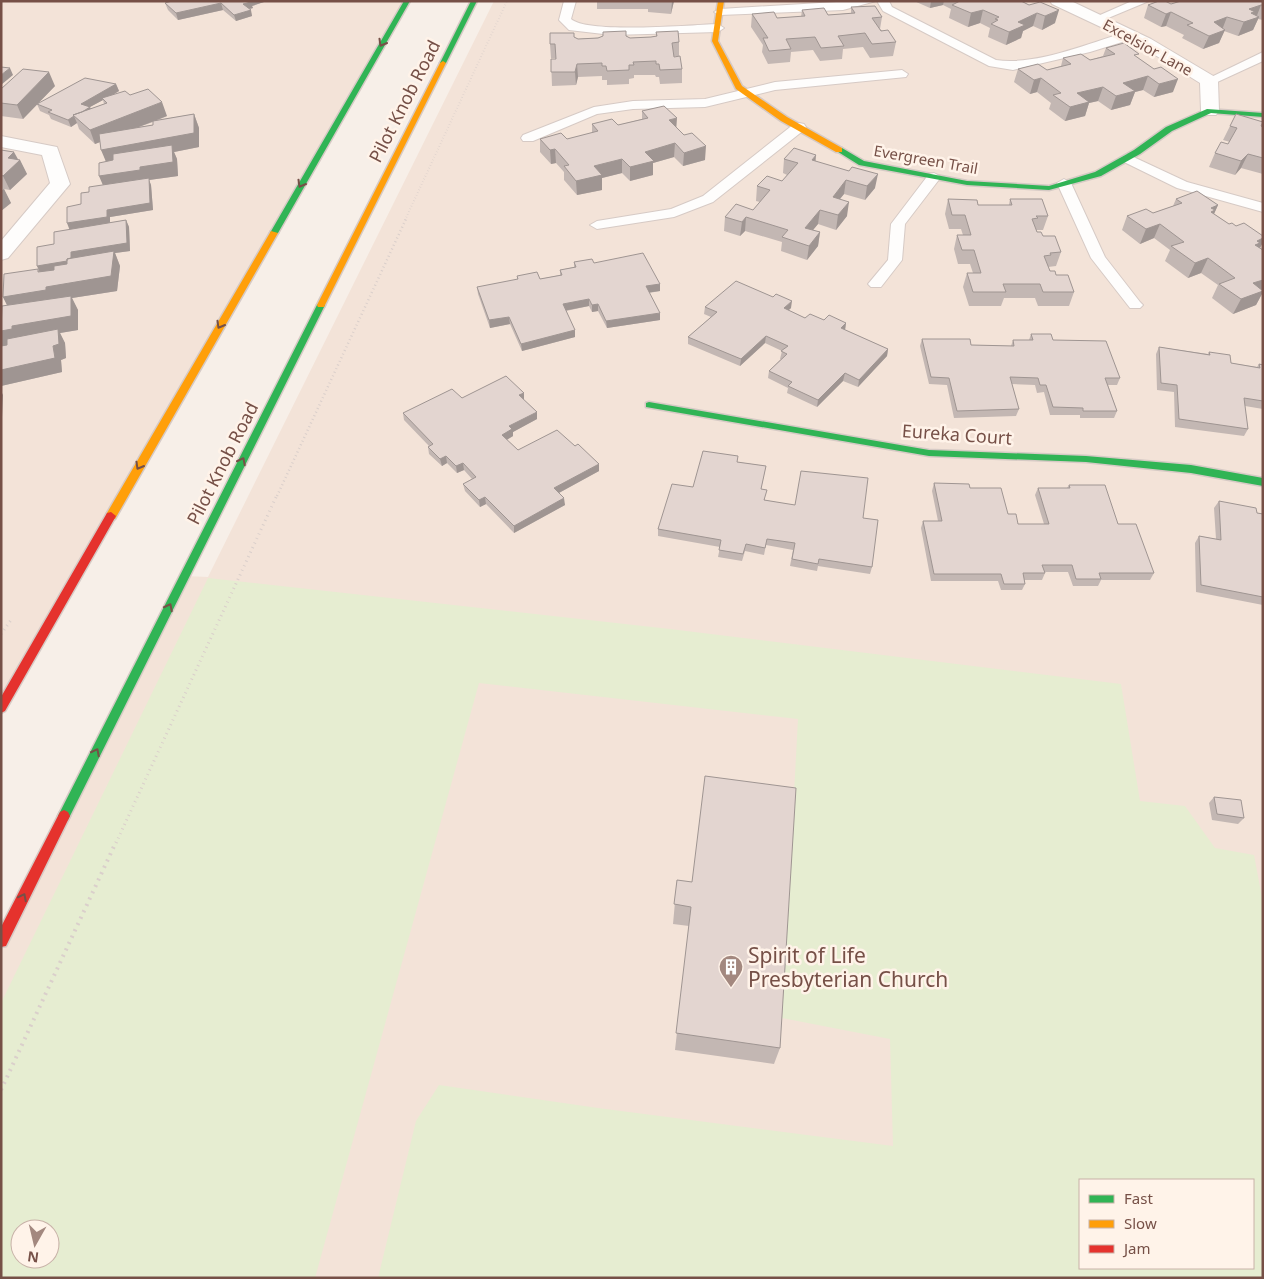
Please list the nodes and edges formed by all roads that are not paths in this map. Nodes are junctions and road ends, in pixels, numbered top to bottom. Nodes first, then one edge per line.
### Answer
1 (407, 1) edge
2 (474, 1) edge
3 (570, 1) edge
4 (870, 1) edge
5 (883, 1) edge
6 (1058, 1) edge
7 (1143, 1) edge
8 (721, 6) edge
9 (1097, 19) junction
10 (718, 28) junction
11 (1131, 36) junction
12 (1263, 56) edge
13 (902, 74) dead end
14 (1209, 80) junction
15 (746, 92) junction
16 (1210, 111) junction
17 (1263, 115) edge
18 (798, 127) junction
19 (528, 138) dead end
20 (1, 141) edge
21 (1127, 158) junction
22 (934, 177) junction
23 (1064, 183) junction
24 (1263, 208) edge
25 (597, 225) dead end
26 (1, 254) edge
27 (876, 284) dead end
28 (1135, 305) dead end
29 (649, 405) dead end
30 (1263, 482) edge
31 (1, 708) edge
32 (1, 941) edge

1 -> 31 main road
32 -> 2 main road, Pilot Knob Road
3 - 10 lane
4 - 8 lane
5 - 11 lane
6 - 9 street, Excelsior Lane
7 - 9 lane
8 - 10 main road, Evergreen Trail
9 - 11 street, Excelsior Lane
10 - 15 main road, Evergreen Trail
11 - 14 street, Excelsior Lane
12 - 14 lane
13 - 15 lane
14 - 16 street, Excelsior Lane
15 - 18 main road, Evergreen Trail
15 - 19 lane
16 - 17 main road, Evergreen Trail
16 - 21 main road, Evergreen Trail
18 - 22 main road, Evergreen Trail
18 - 25 lane
20 - 26 street
21 - 23 main road, Evergreen Trail
21 - 24 lane
22 - 23 main road, Evergreen Trail
22 - 27 lane
23 - 28 lane
29 - 30 main road, Eureka Court

